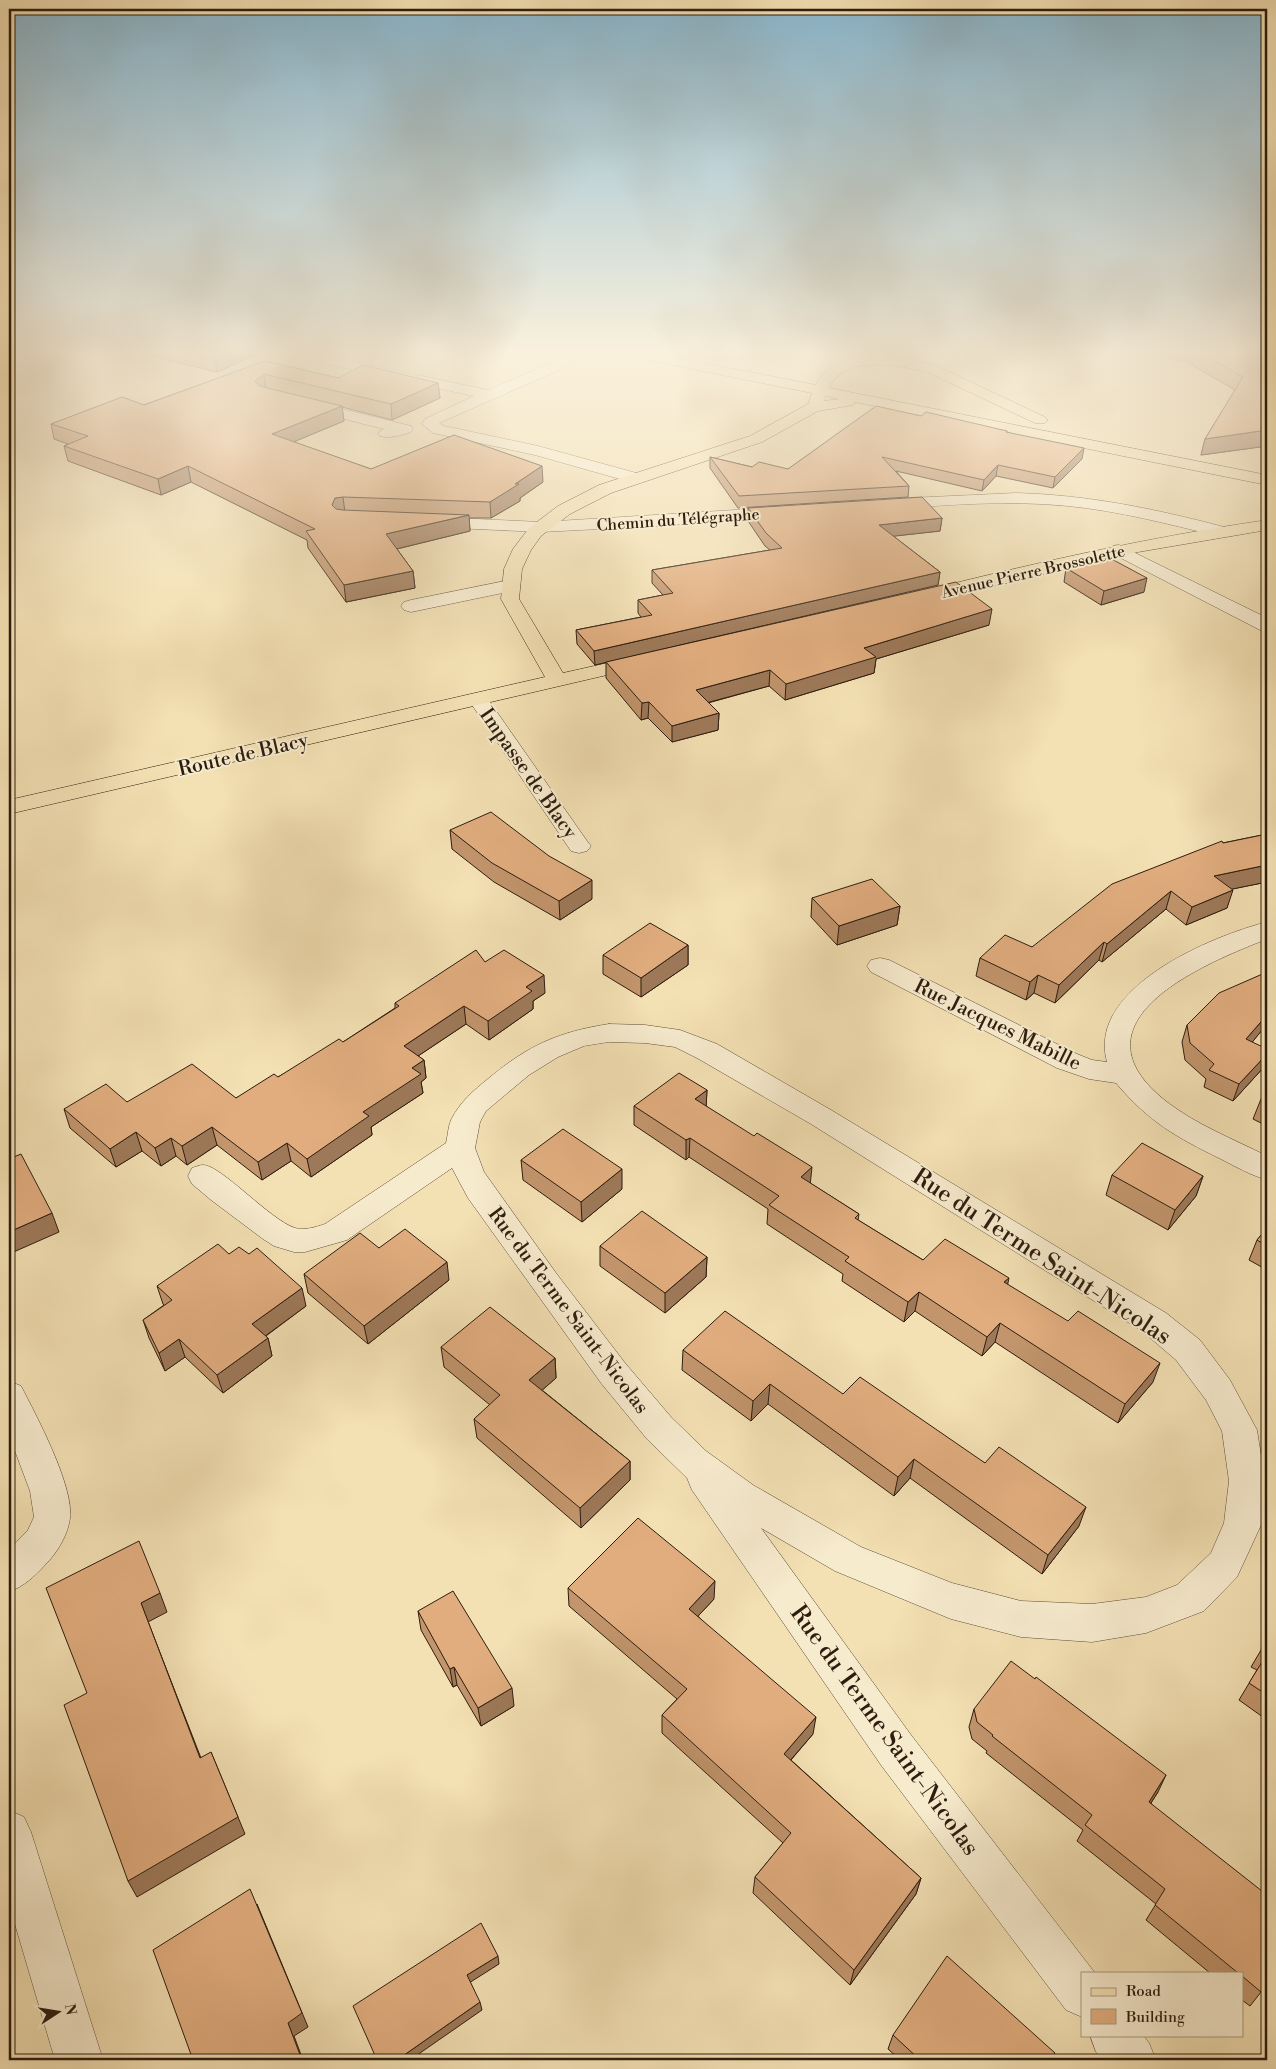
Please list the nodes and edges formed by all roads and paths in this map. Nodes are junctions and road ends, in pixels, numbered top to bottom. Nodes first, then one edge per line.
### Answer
1 (526, 449) edge
2 (726, 449) edge
3 (1111, 449) edge
4 (1169, 449) edge
5 (1267, 468) edge
6 (634, 478) junction
7 (1267, 480) edge
8 (874, 505) edge
9 (797, 511) edge
10 (410, 522) edge
11 (1267, 525) edge
12 (541, 527) junction
13 (1218, 531) junction
14 (1119, 550) junction
15 (510, 586) junction
16 (906, 601) edge
17 (411, 606) dead end
18 (1267, 626) edge
19 (662, 657) edge
20 (557, 680) junction
21 (478, 699) junction
22 (9, 807) edge
23 (579, 846) dead end
24 (1267, 930) edge
25 (880, 966) dead end
26 (1125, 1074) junction
27 (460, 1148) junction
28 (1267, 1169) edge
29 (203, 1176) dead end
30 (9, 1396) edge
31 (693, 1462) junction
32 (9, 1574) edge
33 (9, 1832) edge
34 (1081, 1993) edge
35 (1114, 2036) edge
36 (78, 2060) edge
37 (1132, 2060) edge

1 - 6 street
2 - 6 main road
3 - 7 main road
4 - 5 main road
6 - 12 main road
8 - 13 street
9 - 12 street, Chemin du Télégraphe
10 - 12 street, Chemin du Télégraphe
11 - 13 main road, Avenue Pierre Brossolette
12 - 15 main road
13 - 14 main road, Avenue Pierre Brossolette
14 - 16 main road, Avenue Pierre Brossolette
14 - 18 street
15 - 17 street
15 - 20 main road
19 - 20 main road
20 - 21 main road
21 - 22 main road, Route de Blacy
21 - 23 street, Impasse de Blacy
24 - 26 street
25 - 26 street, Rue Jacques Mabille
26 - 28 street
27 - 29 street
27 - 31 street, Rue du Terme Saint-Nicolas
27 - 31 street, Rue du Terme Saint-Nicolas
30 - 32 street
31 - 34 street, Rue du Terme Saint-Nicolas
33 - 36 street
35 - 37 street

